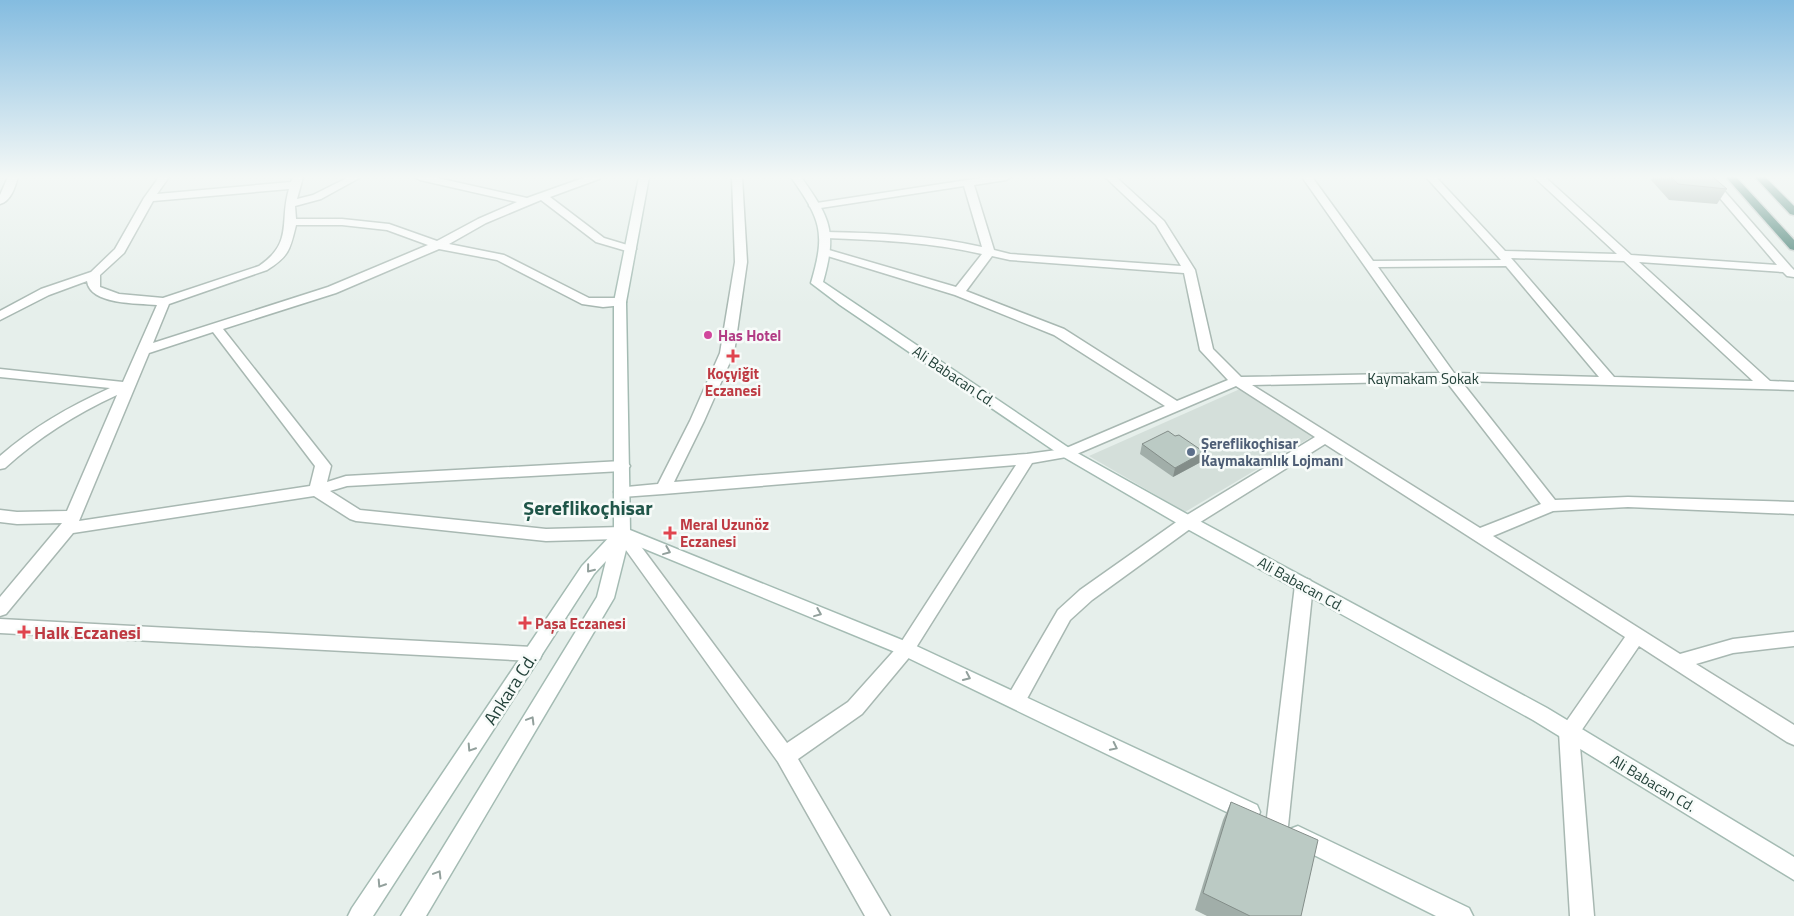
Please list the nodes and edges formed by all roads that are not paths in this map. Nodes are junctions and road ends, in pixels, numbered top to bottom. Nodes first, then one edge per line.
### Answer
1 (137, 220) edge
2 (485, 220) edge
3 (573, 220) edge
4 (636, 220) edge
5 (740, 220) edge
6 (820, 220) edge
7 (979, 220) edge
8 (1156, 220) edge
9 (1337, 220) edge
10 (1471, 220) edge
11 (1585, 220) edge
12 (1744, 220) edge
13 (1769, 220) edge
14 (291, 222) joint
15 (826, 235) junction
16 (438, 245) junction
17 (1794, 247) edge
18 (630, 249) junction
19 (825, 252) junction
20 (989, 253) junction
21 (1506, 258) junction
22 (1626, 258) junction
23 (1369, 264) junction
24 (1189, 270) junction
25 (1791, 273) edge
26 (95, 274) junction
27 (959, 292) junction
28 (164, 302) junction
29 (620, 302) junction
30 (0, 316) edge
31 (216, 328) junction
32 (144, 350) junction
33 (0, 374) edge
34 (1450, 377) junction
35 (1237, 381) junction
36 (1610, 381) junction
37 (1766, 385) junction
38 (127, 386) junction
39 (1794, 386) edge
40 (1174, 406) junction
41 (1326, 437) junction
42 (1067, 453) junction
43 (1027, 458) junction
44 (0, 464) edge
45 (622, 466) junction
46 (663, 489) junction
47 (317, 490) junction
48 (622, 492) junction
49 (1551, 506) junction
50 (1794, 508) edge
51 (0, 516) edge
52 (70, 522) junction
53 (1188, 522) junction
54 (622, 533) junction
55 (1479, 535) junction
56 (1304, 585) junction
57 (0, 609) edge
58 (0, 626) edge
59 (1636, 636) junction
60 (1794, 639) edge
61 (906, 649) junction
62 (532, 654) junction
63 (1677, 662) junction
64 (1016, 700) junction
65 (1569, 732) junction
66 (1794, 736) edge
67 (785, 756) junction
68 (1277, 826) junction
69 (1794, 869) edge
70 (1448, 913) edge
71 (360, 916) edge
72 (413, 916) edge
73 (878, 916) edge
74 (1582, 916) edge

1 - 26 street
2 - 16 street
3 - 18 street
4 - 18 street
5 - 46 street
6 - 15 street
7 - 20 street
8 - 24 street
9 - 23 street
10 - 21 street
11 - 22 street
12 - 25 street
13 - 17 highway
14 - 16 street
14 - 28 street
15 - 19 street
15 - 20 street
16 - 29 street
16 - 31 street
18 - 29 street
19 - 27 street
19 - 42 street, Ali Babacan Cd.
20 - 24 street
20 - 27 street
21 - 22 street
21 - 23 street
21 - 36 street
22 - 25 street
22 - 37 street
23 - 34 street
24 - 35 street
26 - 28 street
26 - 30 street
27 - 40 street
28 - 32 street
29 - 45 street
31 - 32 street
31 - 47 street
32 - 38 street
33 - 38 street
34 - 35 street, Kaymakam Sokak
34 - 36 street, Kaymakam Sokak
34 - 49 street
35 - 40 street, Kaymakam Sokak
35 - 41 street
36 - 37 street, Kaymakam Sokak
37 - 39 street, Kaymakam Sokak
38 - 44 street
38 - 52 street
40 - 42 street, Kaymakam Sokak
41 - 53 street
41 - 55 street
42 - 43 street, Kaymakam Sokak
42 - 53 street, Ali Babacan Cd.
43 - 46 street, Kaymakam Sokak
43 - 61 street
45 - 47 street
45 - 48 street
46 - 48 street, Kaymakam Sokak
47 - 52 street
47 - 54 street
48 - 54 street
49 - 50 street
49 - 55 street
51 - 52 street
52 - 57 street
53 - 56 street, Ali Babacan Cd.
53 - 64 street
54 -> 61 street
54 -> 62 street, Ankara Cd.
54 - 67 street
72 -> 54 street, Ankara Cd.
55 - 59 street
56 - 65 street, Ali Babacan Cd.
56 - 68 street
58 - 62 street
59 - 63 street
59 - 65 street
60 - 63 street
61 -> 64 street
61 - 67 street
62 -> 71 street, Ankara Cd.
63 - 66 street
64 -> 68 street
65 - 69 street, Ali Babacan Cd.
65 - 74 street
67 - 73 street
68 - 70 street

